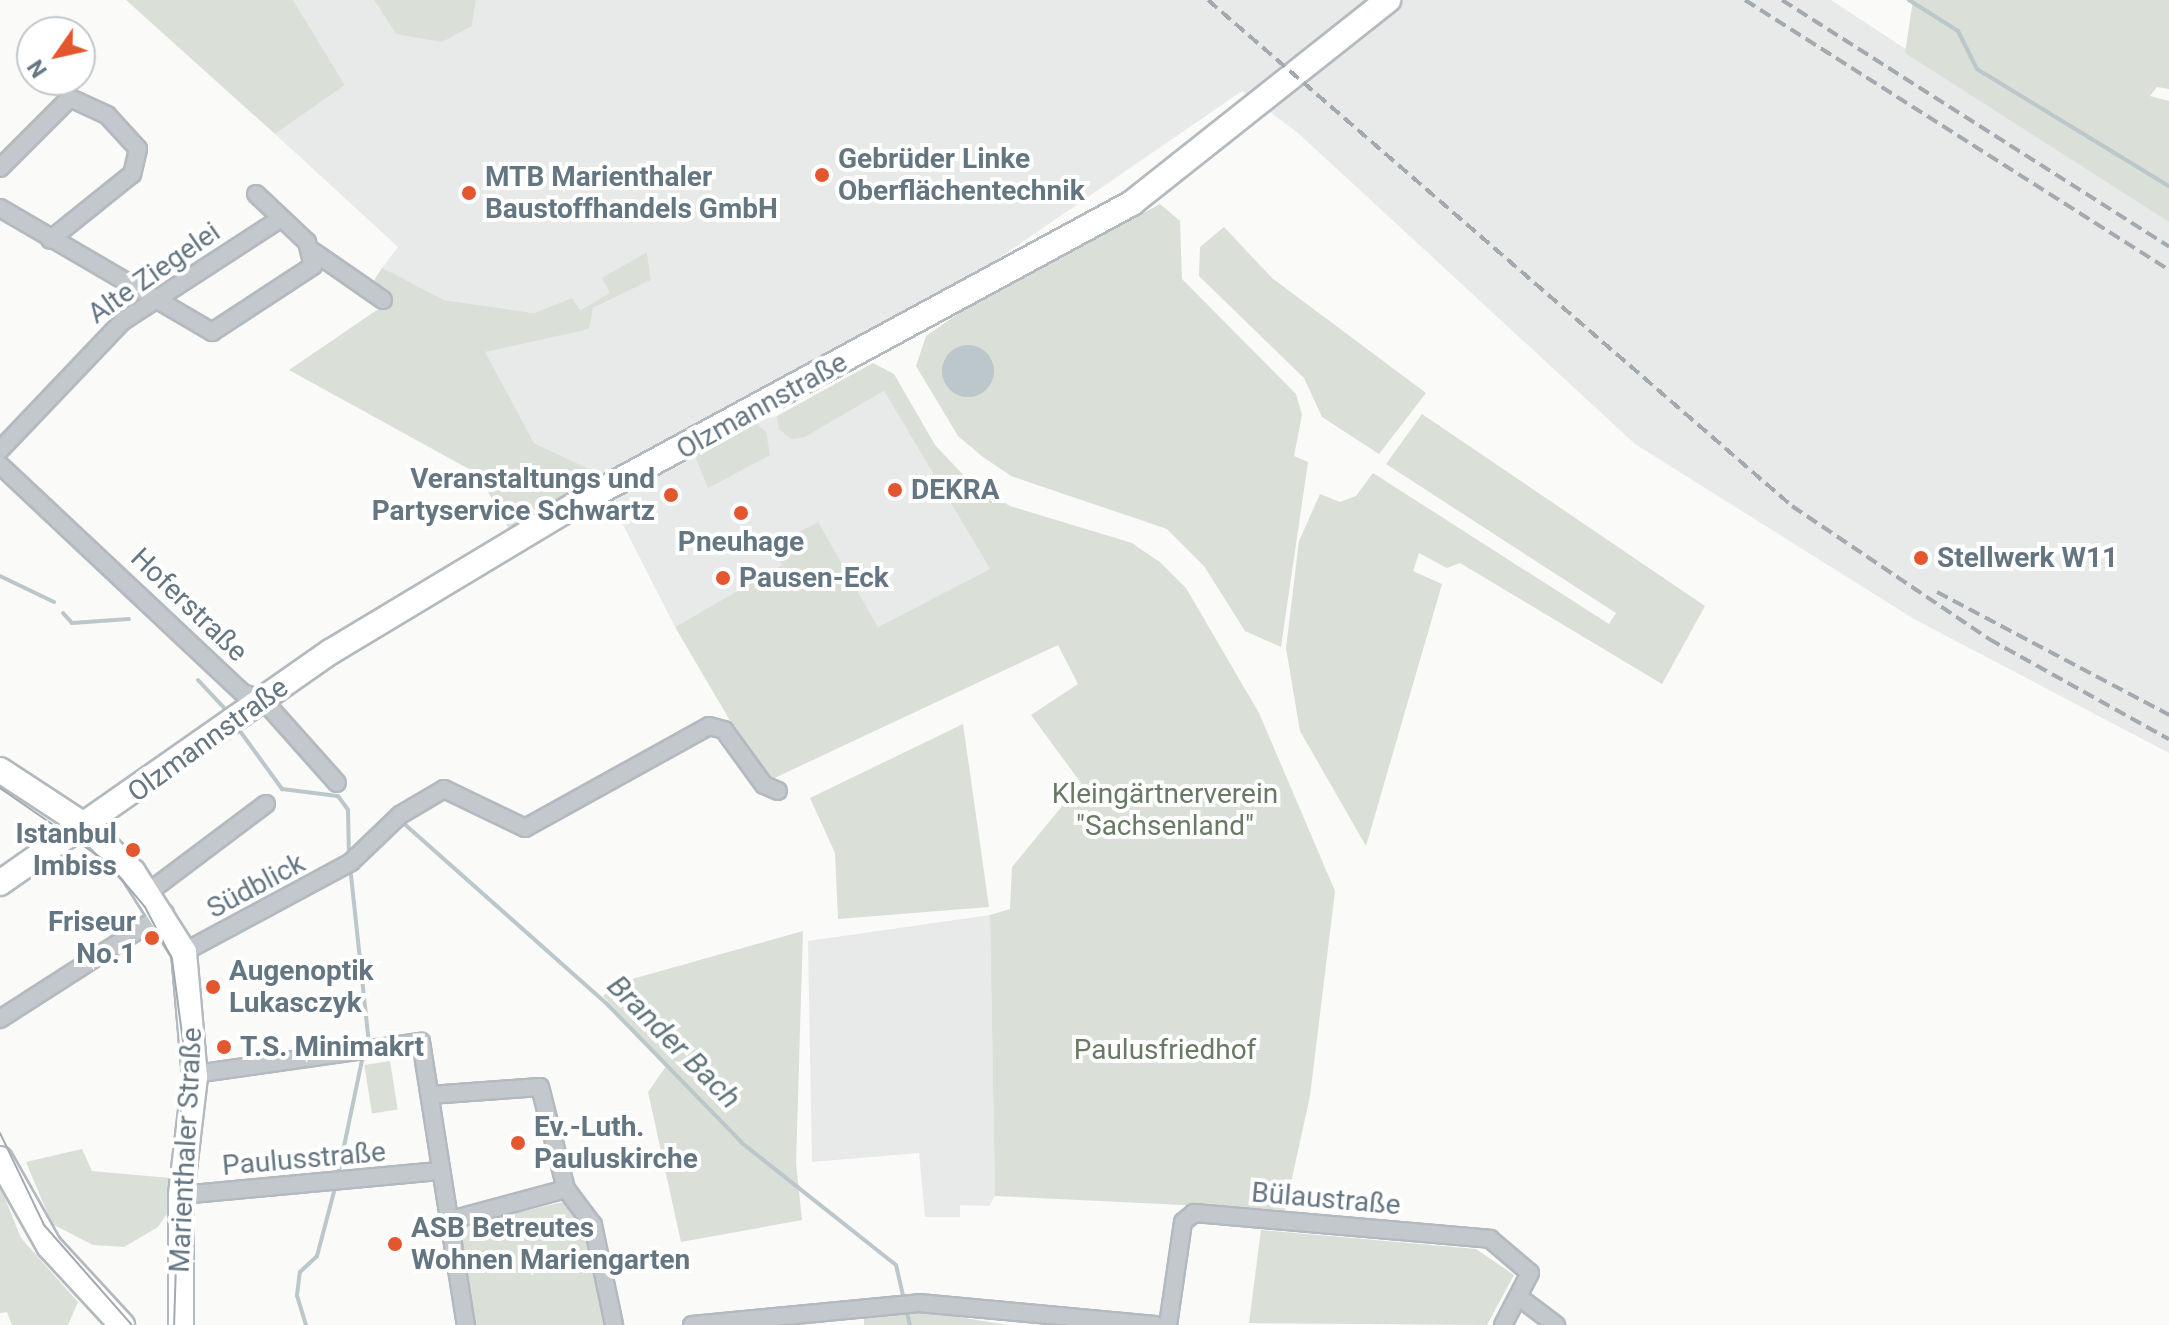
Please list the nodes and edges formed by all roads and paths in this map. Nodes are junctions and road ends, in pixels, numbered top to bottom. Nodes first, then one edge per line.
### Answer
1 (1388, 0) edge
2 (0, 168) edge
3 (256, 194) dead end
4 (0, 208) edge
5 (280, 219) junction
6 (50, 240) junction
7 (314, 252) junction
8 (383, 300) dead end
9 (152, 302) junction
10 (0, 450) edge
11 (0, 465) edge
12 (255, 708) junction
13 (0, 770) edge
14 (337, 783) dead end
15 (778, 791) dead end
16 (266, 804) dead end
17 (87, 827) junction
18 (0, 883) edge
19 (150, 891) junction
20 (165, 913) junction
21 (184, 952) junction
22 (0, 1019) edge
23 (195, 1074) junction
24 (430, 1095) junction
25 (0, 1159) edge
26 (431, 1172) dead end
27 (566, 1189) junction
28 (181, 1195) junction
29 (451, 1220) junction
30 (1520, 1298) junction
31 (122, 1325) edge
32 (181, 1325) edge
33 (466, 1325) edge
34 (614, 1325) edge
35 (692, 1325) edge
36 (1155, 1325) edge
37 (1168, 1325) edge
38 (1503, 1325) edge
39 (1556, 1325) edge

1 - 12 main road, Olzmannstraße
2 - 6 street
3 - 5 street
4 - 6 street
5 - 7 street
5 - 9 street, Alte Ziegelei
6 - 9 street
7 - 8 street
7 - 9 street
9 - 10 street, Alte Ziegelei
11 - 12 street, Hoferstraße
12 - 14 street, Hoferstraße
12 - 17 main road, Olzmannstraße
13 - 17 main road, Marienthaler Straße
15 - 21 street, Südblick
16 - 19 street
17 - 18 main road, Olzmannstraße
17 - 19 main road, Marienthaler Straße
19 - 20 main road, Marienthaler Straße
20 - 21 main road, Marienthaler Straße
20 - 22 street
21 - 23 main road, Marienthaler Straße
23 - 24 street
23 - 28 main road, Marienthaler Straße
24 - 27 street
24 - 29 street
25 - 31 main road
26 - 28 street, Paulusstraße
27 - 29 street
27 - 34 street
28 - 32 main road, Marienthaler Straße
29 - 33 street
30 - 37 street, Bülaustraße
30 - 38 street
30 - 39 street
35 - 36 street

